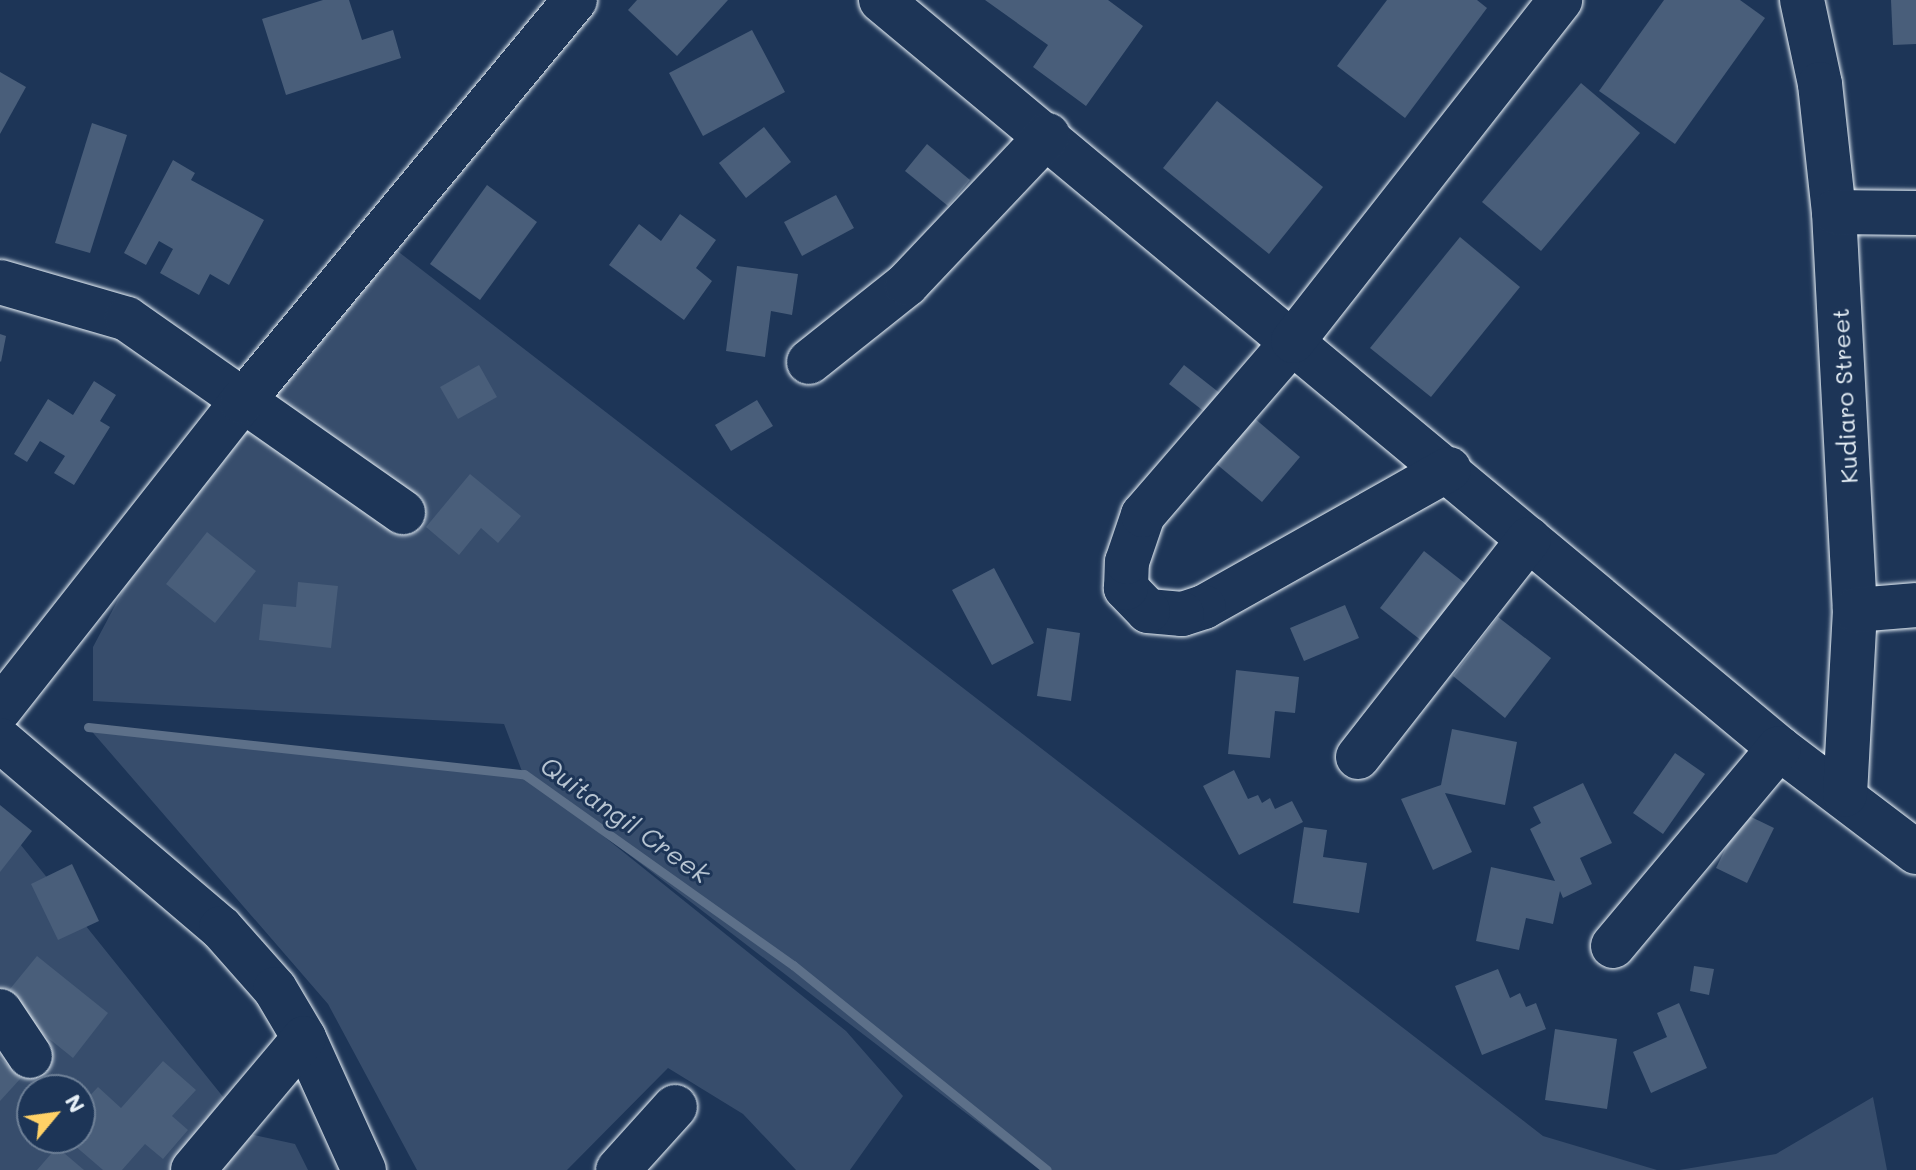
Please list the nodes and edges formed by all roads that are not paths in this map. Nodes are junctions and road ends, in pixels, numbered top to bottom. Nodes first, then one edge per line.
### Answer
1 (575, 0) edge
2 (881, 0) edge
3 (1560, 0) edge
4 (1802, 0) edge
5 (1048, 135) junction
6 (1834, 212) junction
7 (1916, 213) edge
8 (0, 282) edge
9 (1293, 341) junction
10 (809, 362) dead end
11 (242, 402) junction
12 (1449, 469) junction
13 (403, 512) dead end
14 (1529, 539) junction
15 (1916, 605) edge
16 (1855, 610) junction
17 (0, 709) edge
18 (0, 740) edge
19 (1779, 748) junction
20 (1358, 757) dead end
21 (1845, 795) junction
22 (1916, 852) edge
23 (1613, 946) dead end
24 (0, 1011) edge
25 (304, 1038) junction
26 (30, 1056) dead end
27 (675, 1107) dead end
28 (193, 1170) edge
29 (364, 1170) edge
30 (618, 1170) edge

1 - 11 street
2 - 5 street
3 - 9 street
4 - 6 street, Kudiaro Street
5 - 9 street
5 - 10 street
6 - 7 street
6 - 16 street, Kudiaro Street
8 - 11 street
9 - 12 street
9 - 12 street
11 - 13 street
11 - 17 street
12 - 14 street
14 - 19 street
14 - 20 street
15 - 16 street
16 - 21 street, Kudiaro Street
18 - 25 street
19 - 21 street
19 - 23 street
21 - 22 street
24 - 26 street
25 - 28 street
25 - 29 street
27 - 30 street

